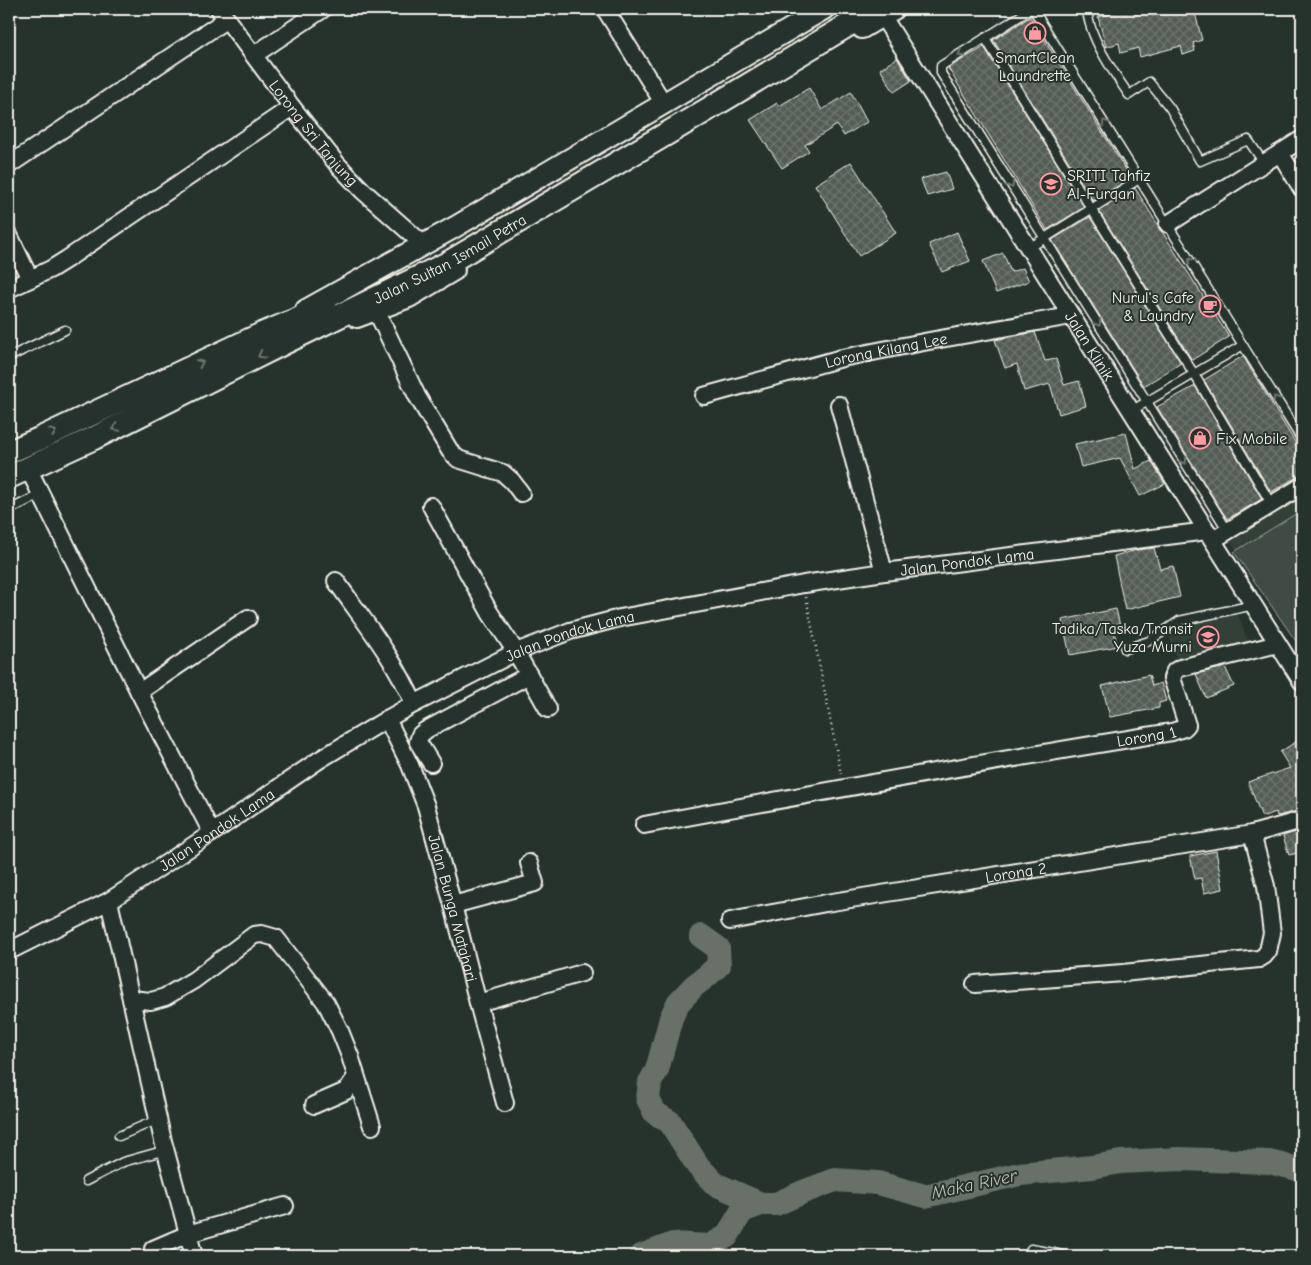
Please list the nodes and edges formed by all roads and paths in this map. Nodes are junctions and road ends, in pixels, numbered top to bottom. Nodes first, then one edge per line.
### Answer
1 (323, 9) edge
2 (606, 9) edge
3 (824, 9) edge
4 (848, 9) edge
5 (1032, 9) edge
6 (1087, 9) edge
7 (882, 11) edge
8 (223, 14) edge
9 (985, 38) junction
10 (254, 55) junction
11 (664, 104) junction
12 (292, 107) junction
13 (1302, 139) edge
14 (1280, 153) junction
15 (1264, 163) junction
16 (9, 165) edge
17 (1140, 179) junction
18 (1302, 189) edge
19 (1092, 209) junction
20 (1168, 224) junction
21 (9, 235) edge
22 (1044, 238) junction
23 (1029, 248) junction
24 (436, 254) junction
25 (30, 279) junction
26 (9, 289) edge
27 (376, 310) junction
28 (1072, 316) junction
29 (65, 330) dead end
30 (284, 343) junction
31 (1243, 345) junction
32 (9, 357) edge
33 (1194, 374) junction
34 (704, 396) dead end
35 (1147, 402) junction
36 (839, 405) dead end
37 (1131, 411) junction
38 (1302, 440) edge
39 (9, 452) edge
40 (18, 473) edge
41 (1302, 486) edge
42 (521, 493) dead end
43 (41, 494) junction
44 (1272, 505) junction
45 (431, 506) dead end
46 (9, 510) edge
47 (1228, 532) junction
48 (1210, 536) junction
49 (884, 572) junction
50 (336, 581) dead end
51 (804, 584) junction
52 (1254, 605) junction
53 (248, 618) dead end
54 (1278, 644) junction
55 (1125, 649) dead end
56 (516, 652) junction
57 (529, 675) junction
58 (460, 681) junction
59 (1302, 682) edge
60 (139, 692) junction
61 (414, 704) junction
62 (474, 704) junction
63 (548, 709) dead end
64 (387, 718) junction
65 (431, 763) dead end
66 (844, 787) junction
67 (1302, 820) edge
68 (644, 824) dead end
69 (212, 833) junction
70 (1252, 834) junction
71 (529, 863) dead end
72 (109, 901) junction
73 (454, 905) junction
74 (730, 921) dead end
75 (9, 951) edge
76 (582, 973) dead end
77 (976, 984) dead end
78 (131, 999) junction
79 (478, 1003) junction
80 (356, 1077) junction
81 (505, 1103) dead end
82 (314, 1105) dead end
83 (159, 1119) junction
84 (372, 1126) dead end
85 (119, 1136) dead end
86 (166, 1150) junction
87 (86, 1181) dead end
88 (284, 1206) dead end
89 (188, 1234) junction
90 (1031, 1248) dead end
91 (153, 1249) dead end
92 (194, 1256) edge
93 (1065, 1256) edge

1 - 10 street
2 - 11 street
3 - 11 street
4 - 24 main road, Jalan Sultan Ismail Petra
5 - 9 lane
17 -> 5 lane
6 - 15 lane
7 - 23 street, Jalan Klinik
7 - 24 main road, Jalan Sultan Ismail Petra
7 - 27 street
8 - 10 street, Lorong Sri Tanjung
8 - 16 street
9 - 19 lane
9 -> 22 lane
10 - 12 street, Lorong Sri Tanjung
11 - 24 street
12 - 24 street, Lorong Sri Tanjung
12 - 25 street
13 - 14 street
14 - 15 street
14 - 18 street
15 - 20 street
17 - 19 lane
17 - 20 lane
19 - 22 lane
19 - 33 lane
31 -> 20 lane
21 - 25 street
22 - 23 lane
22 -> 35 lane
23 - 28 street, Jalan Klinik
24 - 30 main road, Jalan Sultan Ismail Petra
39 -> 24 main road, Jalan Sultan Ismail Petra
25 - 26 street
27 - 30 street
27 - 42 street
28 - 34 street, Lorong Kilang Lee
28 - 37 street, Jalan Klinik
29 - 32 lane
30 -> 40 main road, Jalan Sultan Ismail Petra
31 - 33 lane
38 -> 31 lane
33 - 35 lane
33 - 44 lane
35 - 37 lane
35 -> 47 lane
36 - 49 street
37 - 48 street, Jalan Klinik
40 - 43 street
41 - 44 street
43 - 46 lane
43 - 60 street
44 - 47 street
45 - 56 street
47 - 48 street
48 - 49 street, Jalan Pondok Lama
48 - 52 street, Jalan Klinik
49 - 51 street, Jalan Pondok Lama
50 - 61 street
51 - 56 street, Jalan Pondok Lama
51 - 66 path
52 - 54 street, Jalan Klinik
52 - 55 lane
53 - 60 street
54 - 59 street, Jalan Klinik
54 - 66 street, Lorong 1
56 - 57 street
56 - 58 street, Jalan Pondok Lama
57 - 62 street
57 - 63 street
58 - 61 street, Jalan Pondok Lama
58 - 62 street
60 - 69 street
61 - 64 street, Jalan Pondok Lama
62 - 65 street
64 - 69 street, Jalan Pondok Lama
64 - 73 street, Jalan Bunga Matahari
66 - 68 street
67 - 70 street, Lorong 2
69 - 72 street, Jalan Pondok Lama
70 - 74 street, Lorong 2
70 - 77 street
71 - 73 street
72 - 75 street, Jalan Pondok Lama
72 - 78 street
73 - 79 street, Jalan Bunga Matahari
76 - 79 street
78 - 80 street
78 - 83 street
79 - 81 street, Jalan Bunga Matahari
80 - 82 street
80 - 84 street
83 - 85 lane
83 - 86 street
86 - 87 lane
86 - 89 street
88 - 89 street
89 - 91 street
89 - 92 street
90 - 93 lane

